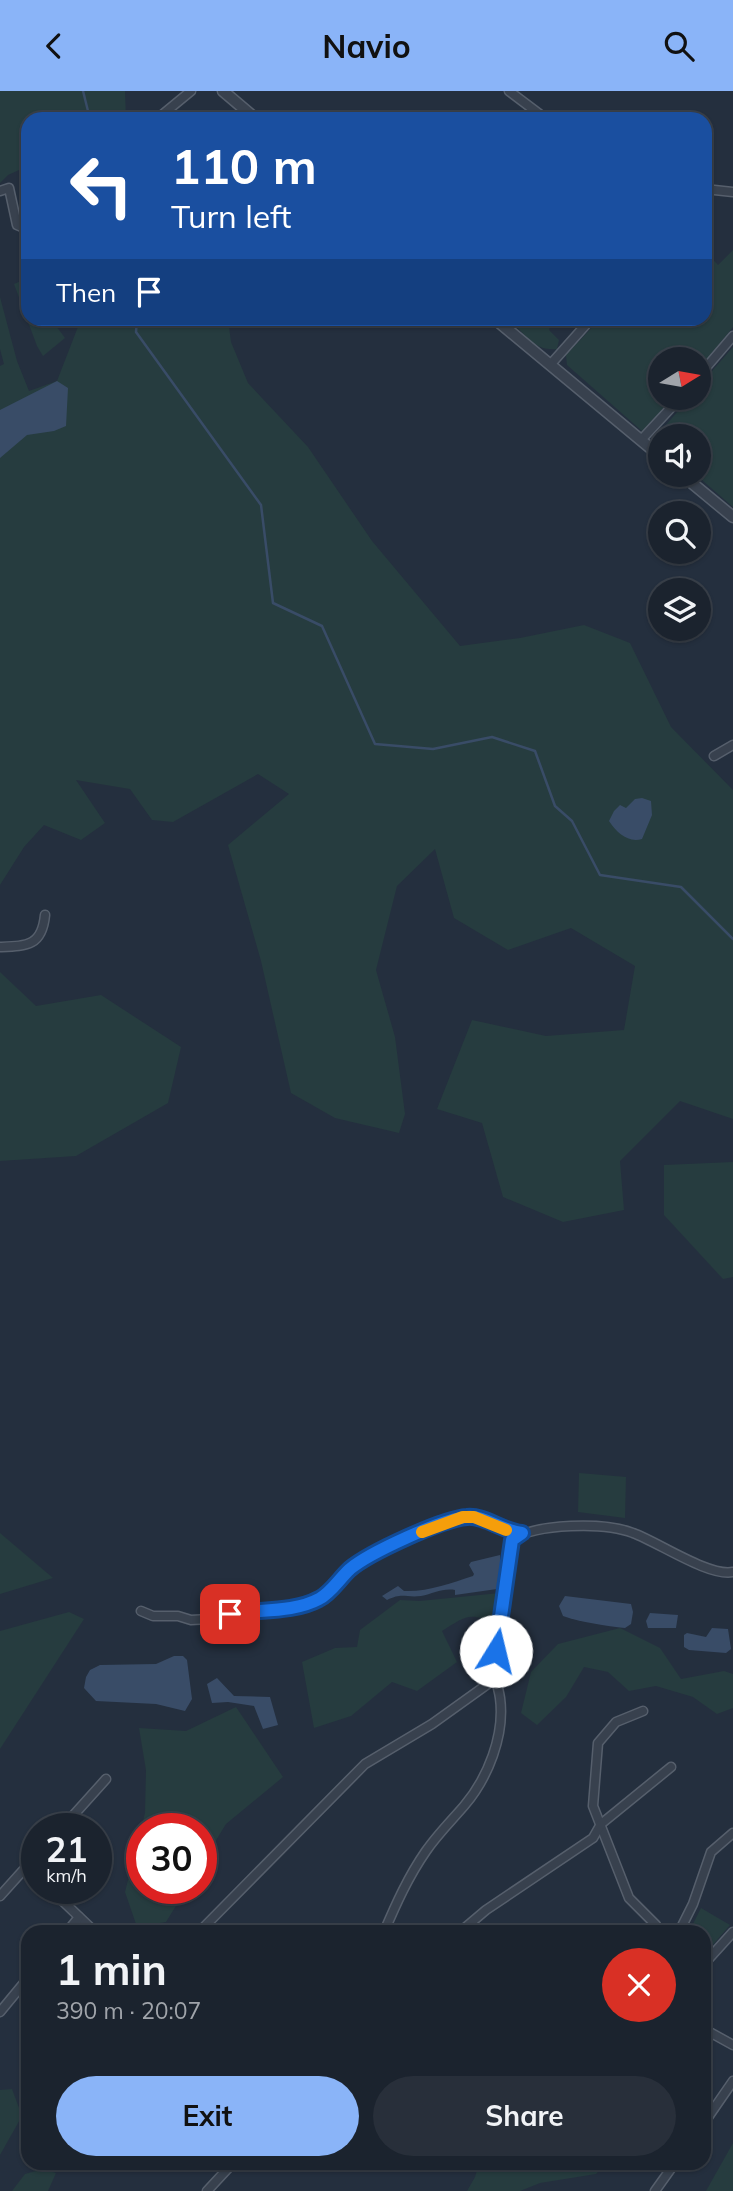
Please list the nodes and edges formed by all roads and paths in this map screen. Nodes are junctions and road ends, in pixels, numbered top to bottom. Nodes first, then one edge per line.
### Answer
1 (191, 91) edge
2 (223, 91) edge
3 (509, 91) edge
4 (166, 112) edge
5 (248, 112) edge
6 (537, 112) edge
7 (712, 190) edge
8 (0, 191) edge
9 (733, 193) edge
10 (21, 227) edge
11 (503, 326) edge
12 (585, 326) edge
13 (733, 336) edge
14 (711, 361) edge
15 (550, 365) junction
16 (669, 410) edge
17 (641, 440) junction
18 (648, 446) edge
19 (697, 487) edge
20 (733, 517) edge
21 (733, 745) edge
22 (714, 757) dead end
23 (45, 915) dead end
24 (0, 947) edge
25 (522, 1533) junction
26 (733, 1572) edge
27 (141, 1611) dead end
28 (494, 1670) junction
29 (643, 1711) dead end
30 (671, 1767) dead end
31 (106, 1779) dead end
32 (75, 1813) edge
33 (601, 1824) junction
34 (733, 1833) edge
35 (21, 1873) edge
36 (0, 1896) edge
37 (66, 1904) edge
38 (79, 1917) junction
39 (73, 1925) edge
40 (88, 1925) edge
41 (206, 1925) edge
42 (387, 1925) edge
43 (468, 1925) edge
44 (656, 1925) dead end
45 (682, 1925) edge
46 (733, 1932) edge
47 (711, 1956) edge
48 (21, 1986) edge
49 (0, 2012) edge
50 (711, 2033) edge
51 (733, 2045) edge
52 (733, 2081) edge
53 (711, 2113) edge
54 (226, 2170) edge
55 (670, 2170) edge
56 (206, 2191) edge
57 (655, 2191) edge

1 - 4 street
2 - 5 street
3 - 6 street
7 - 9 street
8 - 10 street
11 - 15 street
12 - 15 street
13 - 14 street
15 - 17 street
16 - 17 street
17 - 18 street
19 - 20 street
21 - 22 street
23 - 24 street
25 - 26 street
25 - 27 street
25 - 28 street
28 - 41 street
28 - 42 street
29 - 33 street
30 - 33 street
31 - 32 street
33 - 43 street
33 - 44 street
34 - 45 street
35 - 36 street
37 - 38 street
38 - 39 street
38 - 40 street
46 - 47 street
48 - 49 street
50 - 51 street
52 - 53 street
54 - 56 street
55 - 57 street

